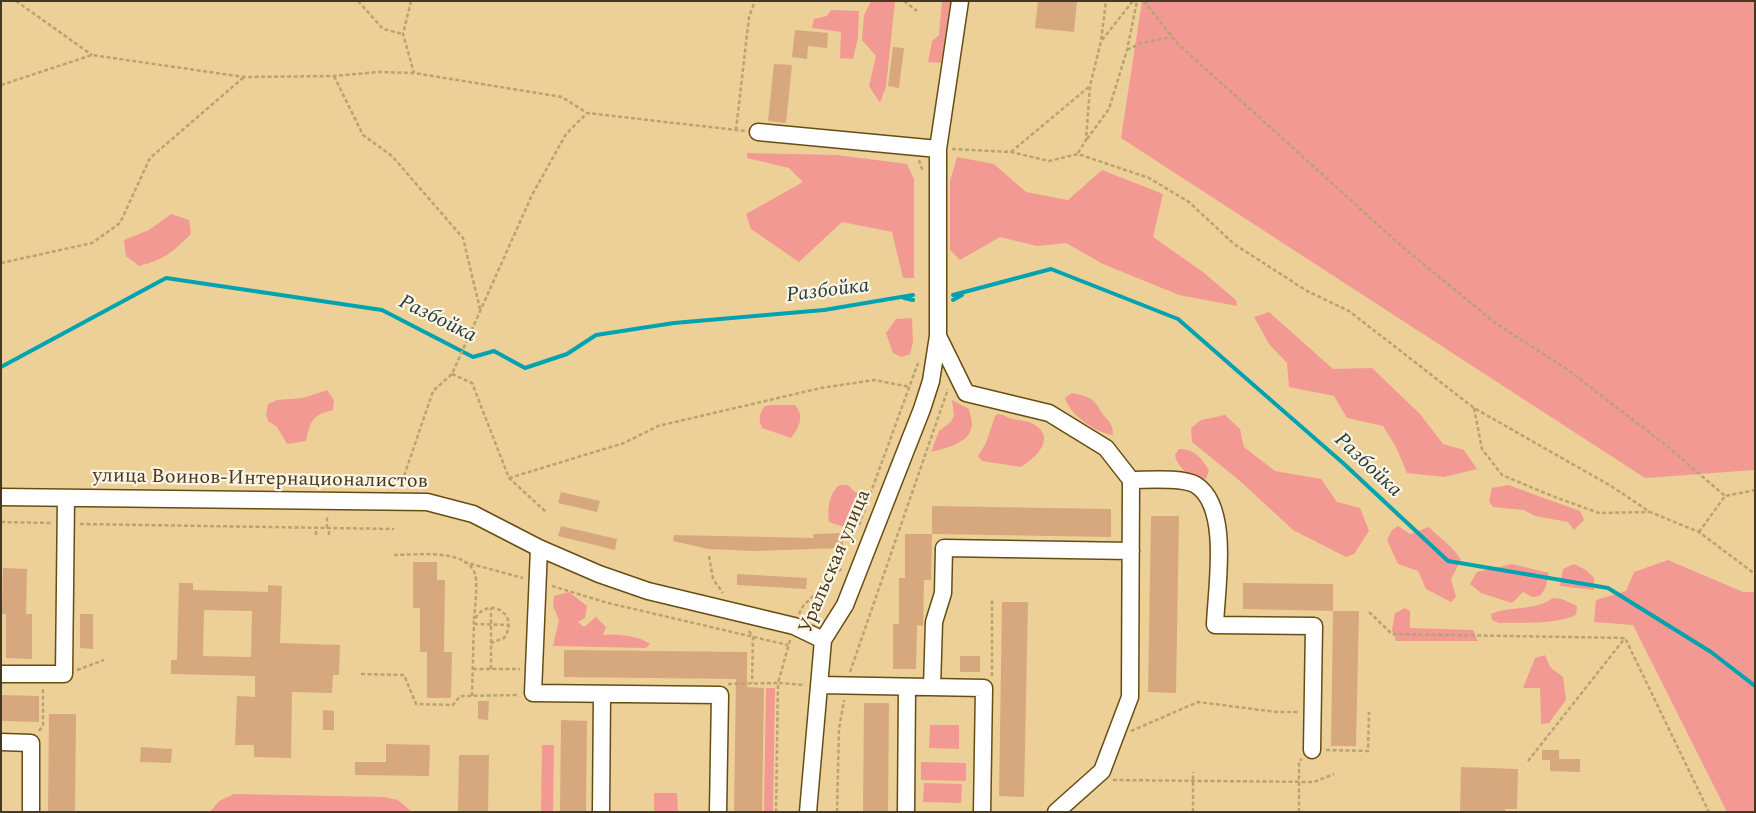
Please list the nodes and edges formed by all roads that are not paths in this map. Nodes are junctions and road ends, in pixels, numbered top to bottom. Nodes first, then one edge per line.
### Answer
1 (960, 1) edge
2 (758, 132) road end
3 (938, 150) junction
4 (938, 336) junction
5 (1132, 480) junction
6 (1, 497) edge
7 (66, 498) junction
8 (539, 548) junction
9 (1131, 551) junction
10 (823, 640) junction
11 (1, 674) edge
12 (819, 685) junction
13 (906, 686) junction
14 (932, 687) junction
15 (602, 694) junction
16 (1, 742) edge
17 (1312, 750) road end
18 (31, 812) edge
19 (601, 812) edge
20 (718, 812) edge
21 (808, 812) edge
22 (906, 812) edge
23 (982, 812) edge
24 (1056, 812) edge

1 - 3 street, Уральская улица
2 - 3 street
3 - 4 street, Уральская улица
4 - 5 street
4 - 10 street, Уральская улица
5 - 9 street
5 - 17 street
6 - 7 street, улица Воинов-Интернационалистов
7 - 8 street, улица Воинов-Интернационалистов
7 - 11 street
8 - 10 street, улица Воинов-Интернационалистов
8 - 15 street
9 - 14 street
9 - 24 street
10 - 12 street, Уральская улица
12 - 13 street
12 - 21 street, Уральская улица
13 - 14 street
13 - 22 street
14 - 23 street
15 - 19 street
15 - 20 street
16 - 18 street

